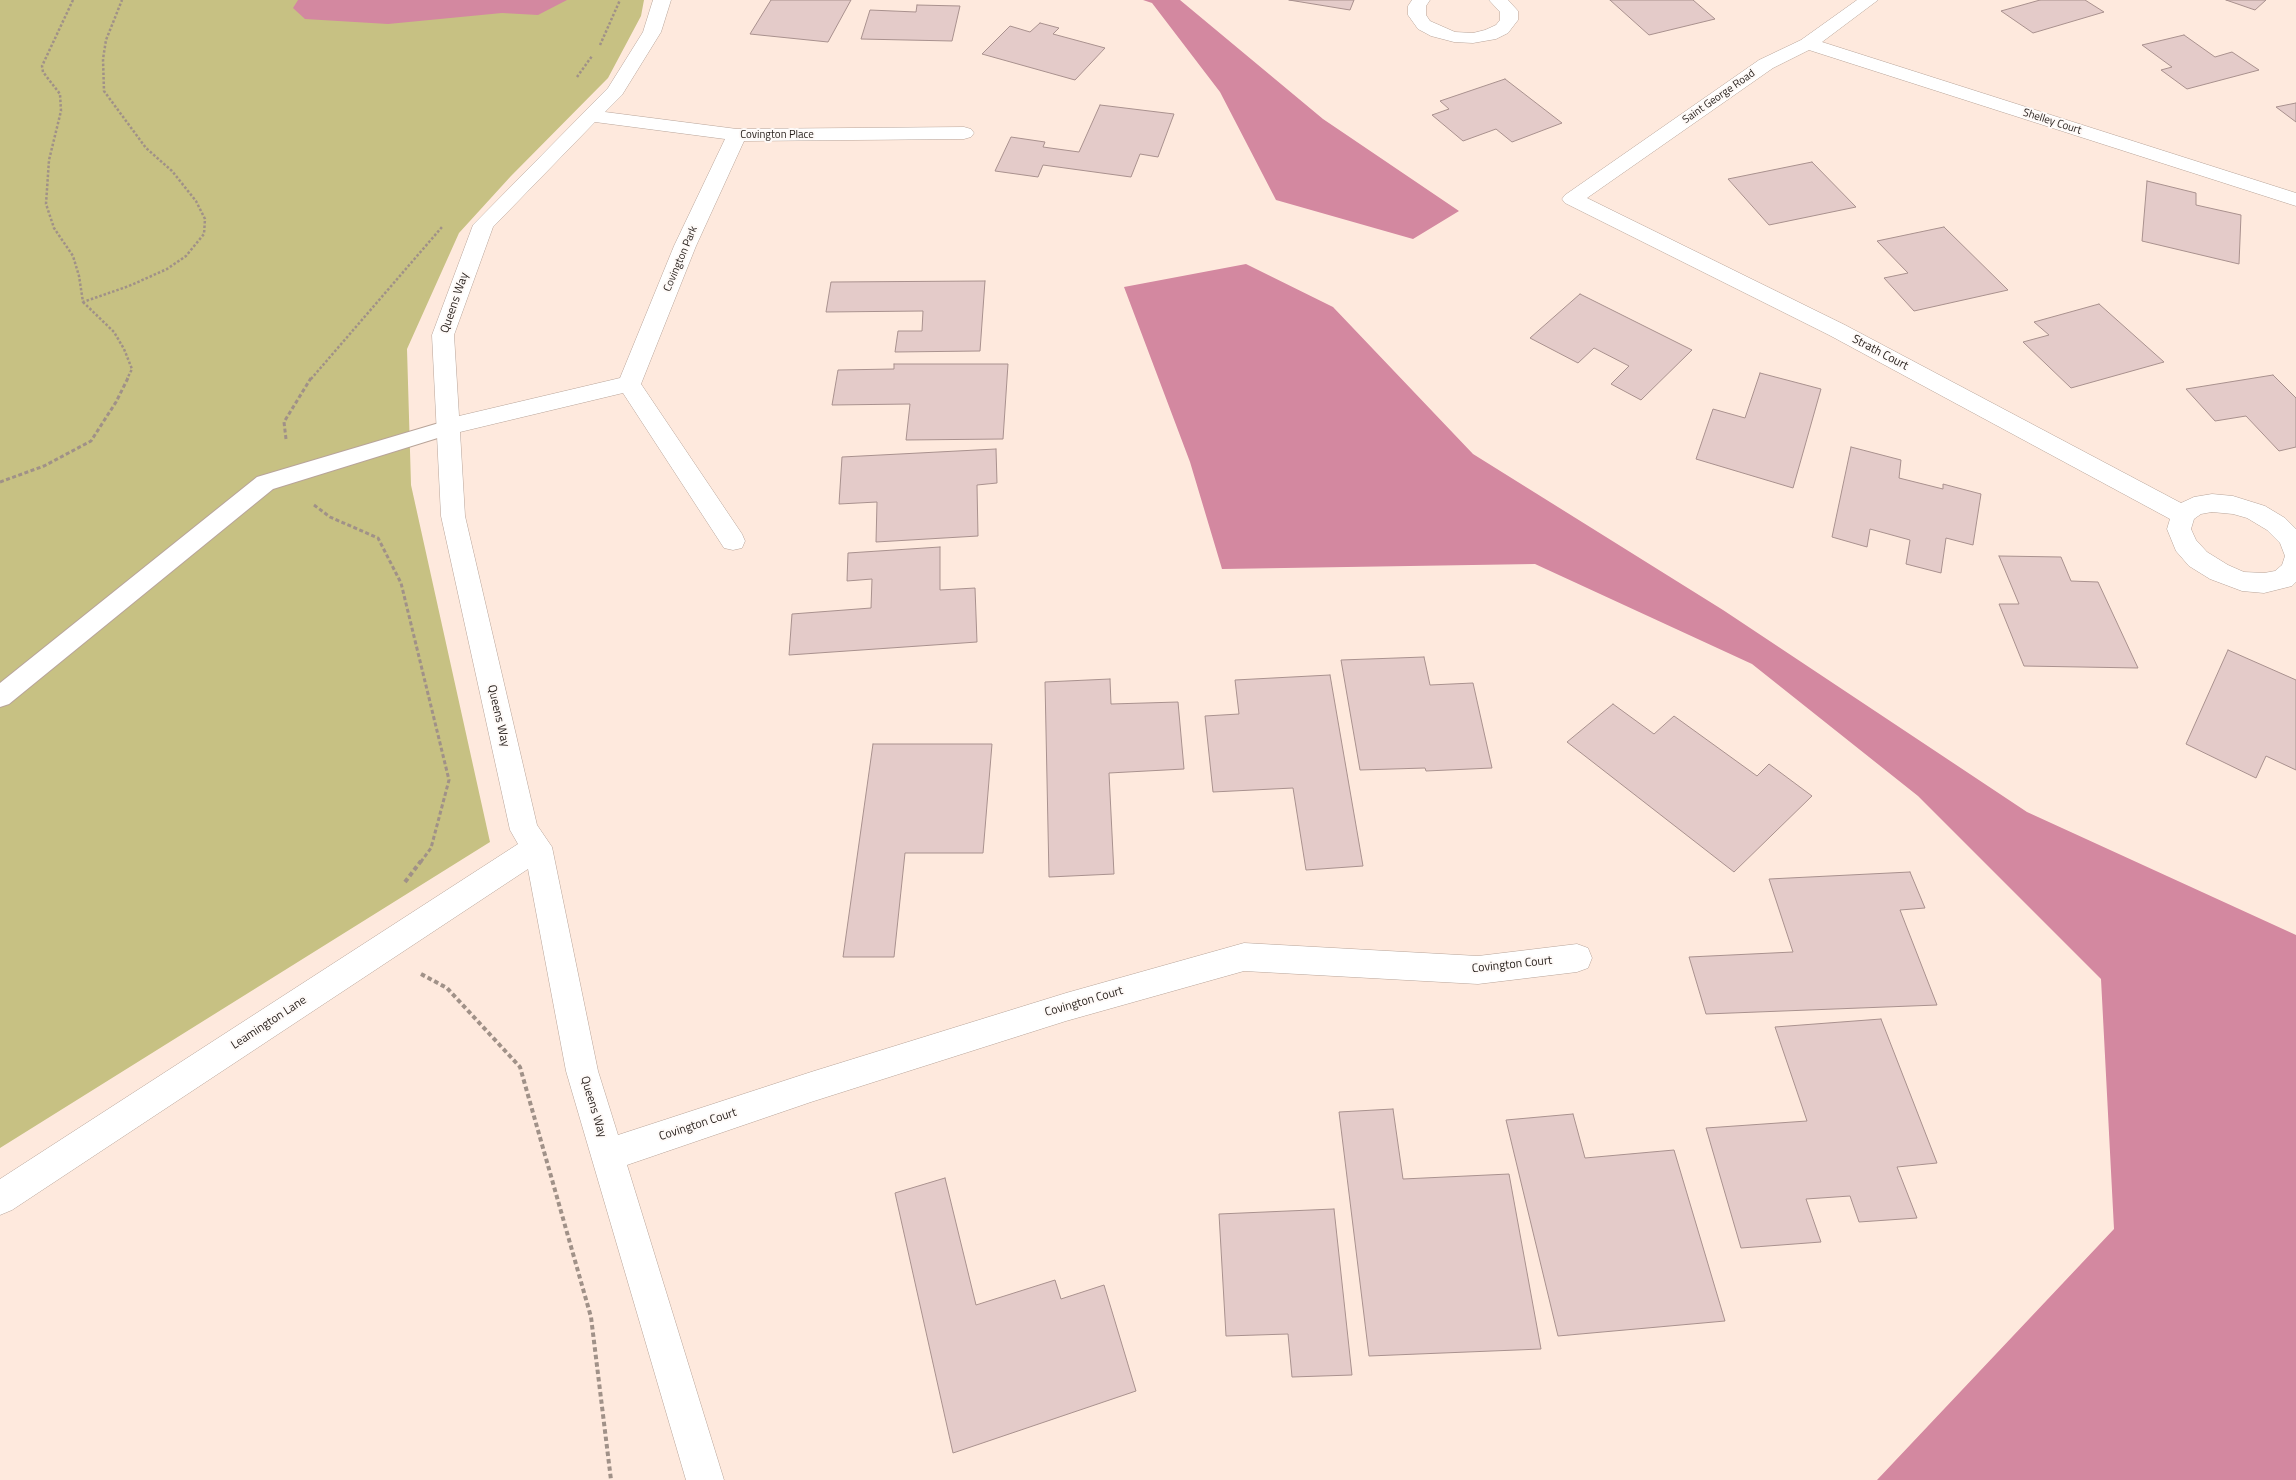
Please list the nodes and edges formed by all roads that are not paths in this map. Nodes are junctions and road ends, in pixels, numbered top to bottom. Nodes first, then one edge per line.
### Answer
1 (662, 0) edge
2 (1421, 0) edge
3 (1498, 0) edge
4 (1869, 0) edge
5 (1808, 44) junction
6 (591, 116) junction
7 (964, 133) dead end
8 (737, 135) junction
9 (1572, 200) joint
10 (2296, 200) edge
11 (629, 384) junction
12 (449, 427) junction
13 (2183, 516) junction
14 (733, 541) dead end
15 (2296, 553) edge
16 (2296, 559) edge
17 (0, 697) edge
18 (538, 847) junction
19 (1577, 958) dead end
20 (607, 1155) junction
21 (0, 1198) edge
22 (705, 1480) edge

1 - 6 street, Queens Way
2 - 3 street
4 - 5 street, Saint George Road
5 - 9 street, Saint George Road
5 - 10 street, Shelley Court
6 - 8 street, Covington Place
6 - 12 street, Queens Way
7 - 8 street, Covington Place
8 - 11 street, Covington Park
9 - 13 street, Strath Court
11 - 12 street
11 - 14 street
12 - 17 lane
12 - 18 street, Queens Way
13 - 15 street
13 - 16 street
18 - 20 street, Queens Way
18 - 21 street, Leamington Lane
19 - 20 street, Covington Court
20 - 22 street, Queens Way

